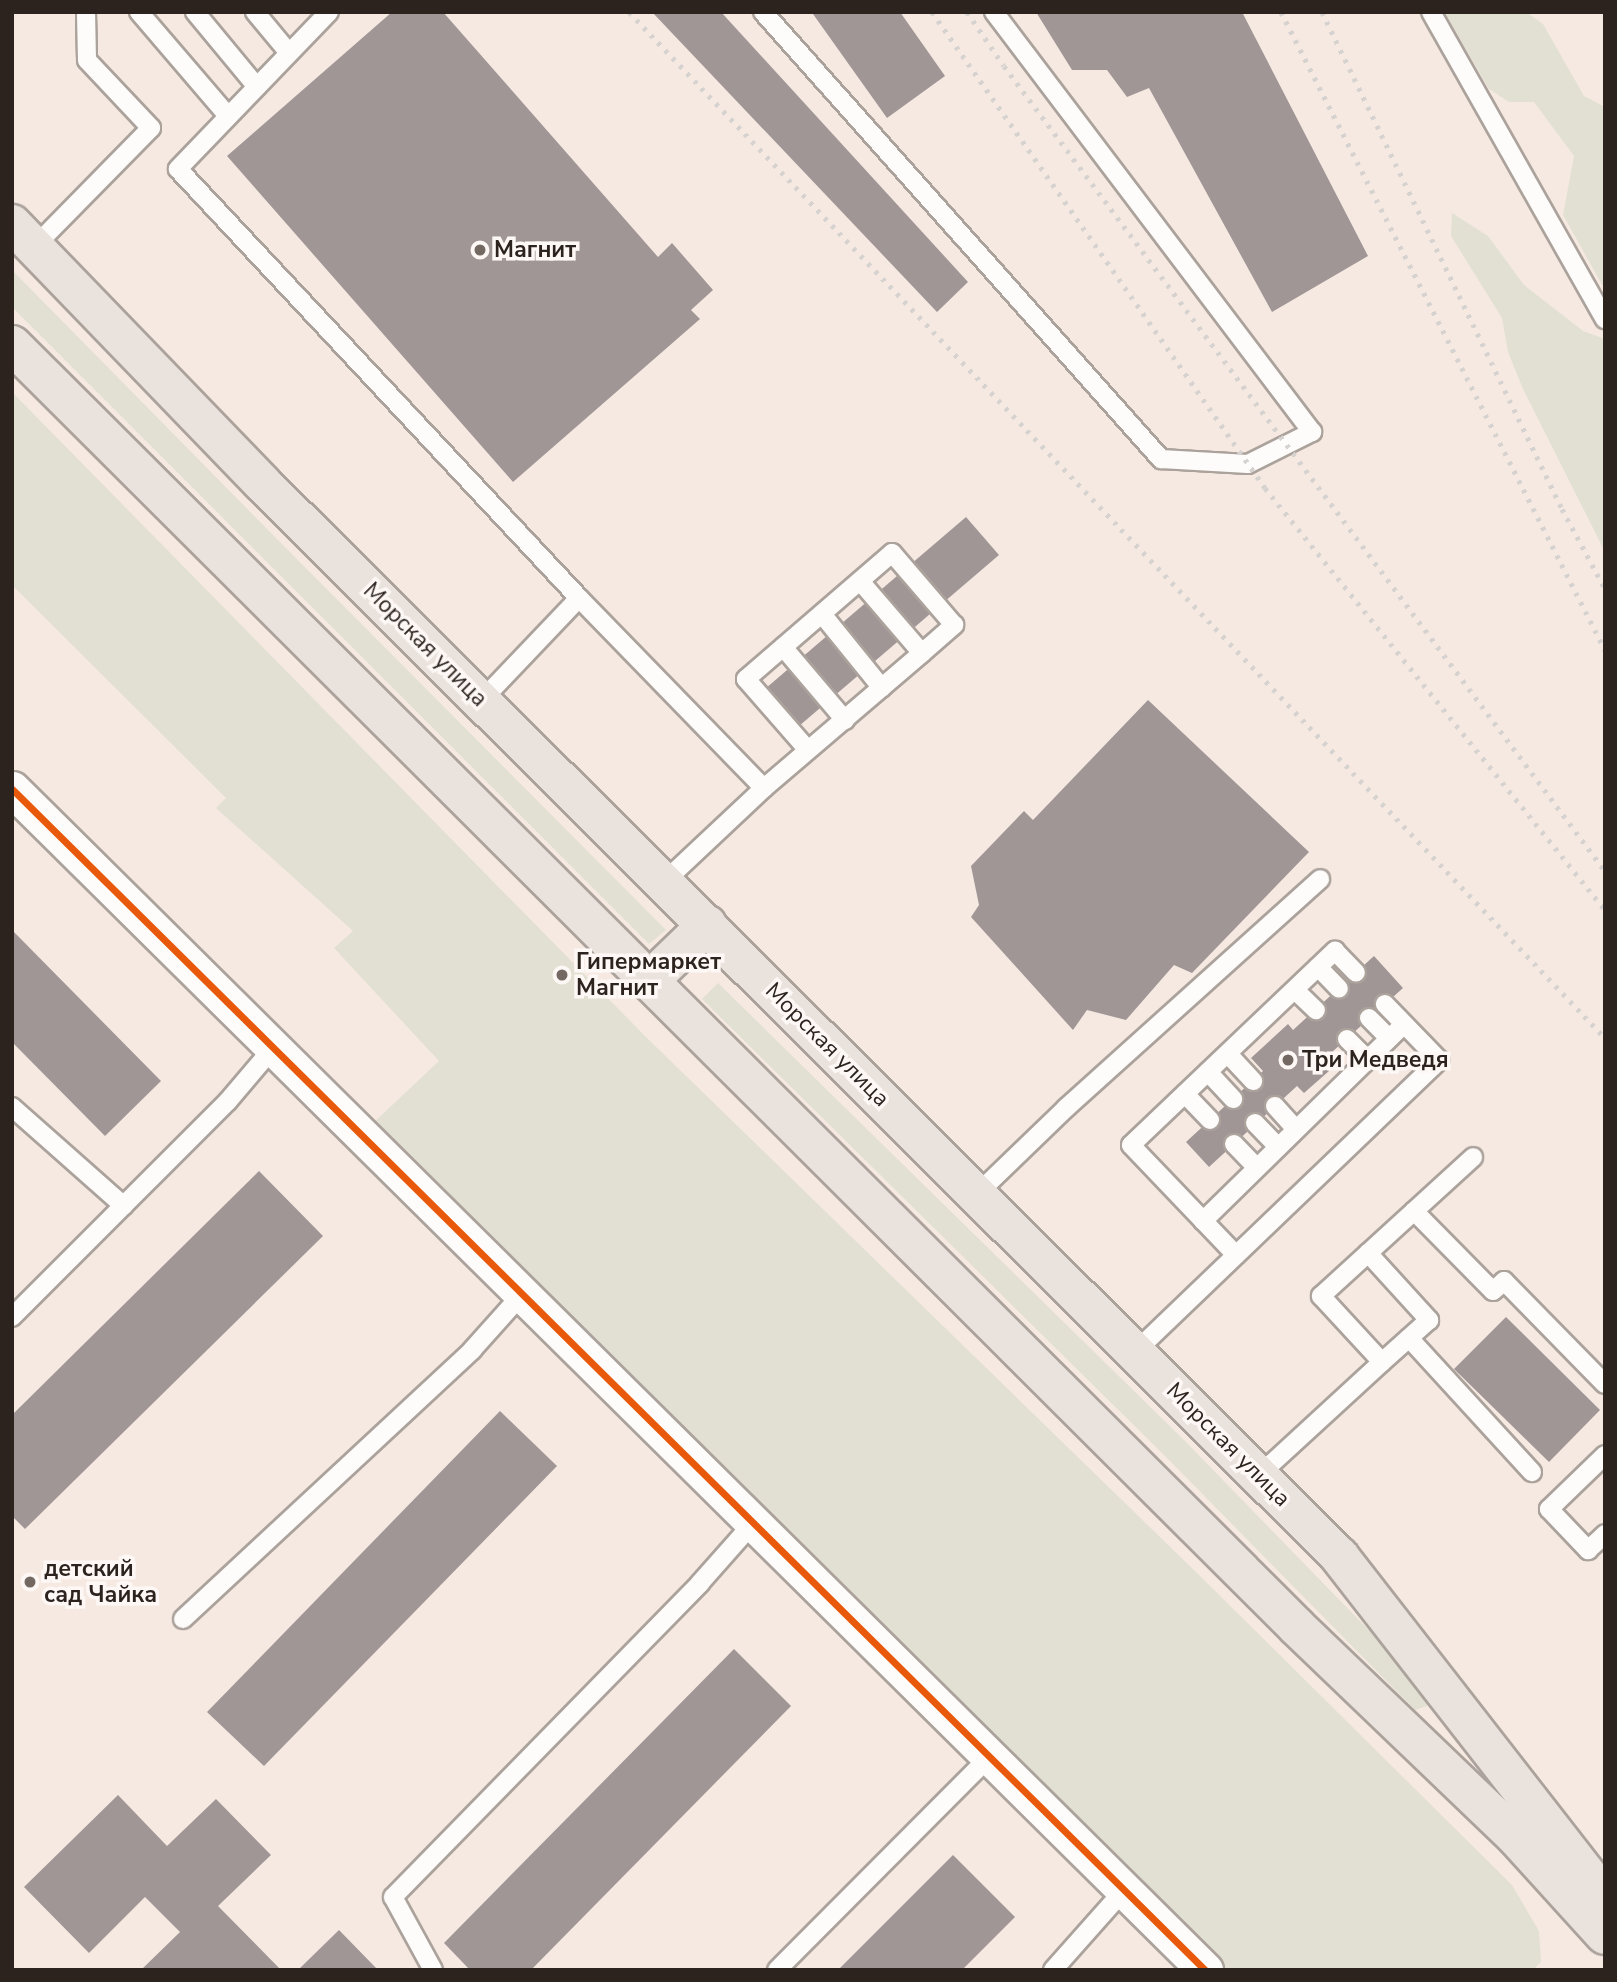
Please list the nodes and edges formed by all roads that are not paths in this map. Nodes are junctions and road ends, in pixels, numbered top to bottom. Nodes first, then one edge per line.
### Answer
1 (86, 12) edge
2 (139, 12) edge
3 (195, 12) edge
4 (255, 12) edge
5 (763, 12) edge
6 (993, 12) edge
7 (1431, 12) edge
8 (319, 16) edge
9 (289, 53) junction
10 (257, 87) junction
11 (228, 116) junction
12 (23, 235) edge
13 (1605, 319) edge
14 (12, 345) edge
15 (860, 581) junction
16 (579, 598) junction
17 (822, 614) junction
18 (783, 648) junction
19 (922, 653) junction
20 (883, 688) junction
21 (481, 701) junction
22 (845, 720) junction
23 (808, 750) junction
24 (764, 788) junction
25 (12, 789) edge
26 (1320, 879) dead end
27 (663, 883) junction
28 (707, 925) junction
29 (1318, 967) junction
30 (1356, 974) dead end
31 (649, 981) junction
32 (1295, 989) junction
33 (1339, 989) dead end
34 (1385, 1004) dead end
35 (1316, 1010) dead end
36 (1369, 1018) dead end
37 (1404, 1024) junction
38 (1389, 1038) junction
39 (1347, 1039) dead end
40 (273, 1048) junction
41 (1228, 1054) junction
42 (1367, 1059) junction
43 (1208, 1072) junction
44 (1253, 1081) dead end
45 (1185, 1094) junction
46 (1233, 1099) dead end
47 (1275, 1106) dead end
48 (12, 1107) edge
49 (1210, 1120) dead end
50 (1255, 1123) dead end
51 (1296, 1129) junction
52 (1234, 1144) dead end
53 (1278, 1147) junction
54 (1472, 1157) dead end
55 (1257, 1168) junction
56 (976, 1194) junction
57 (124, 1206) junction
58 (1414, 1211) junction
59 (1203, 1221) junction
60 (1367, 1253) junction
61 (1236, 1255) junction
62 (522, 1294) junction
63 (12, 1317) edge
64 (1409, 1338) junction
65 (1135, 1352) junction
66 (1382, 1362) junction
67 (1605, 1384) edge
68 (1605, 1455) edge
69 (1532, 1472) dead end
70 (1258, 1476) junction
71 (753, 1523) junction
72 (1605, 1534) edge
73 (183, 1619) dead end
74 (990, 1756) junction
75 (1124, 1890) junction
76 (1605, 1898) edge
77 (1605, 1936) edge
78 (433, 1970) edge
79 (777, 1970) edge
80 (1053, 1970) edge
81 (1205, 1970) edge

1 - 12 lane
2 - 11 lane
3 - 10 lane
4 - 9 lane
5 - 6 lane
7 - 13 lane
8 - 9 lane
9 - 10 lane
10 - 11 lane
11 - 16 lane
12 - 21 main road, Морская улица
14 - 31 main road
15 - 17 lane
15 - 19 lane
15 - 19 lane
16 - 21 lane
16 - 24 lane
17 - 18 lane
17 - 20 lane
18 - 22 lane
18 - 23 lane
19 - 20 lane
20 - 22 lane
21 - 27 main road, Морская улица
22 - 23 lane
23 - 24 lane
24 - 27 lane
25 - 40 street
26 - 56 lane
27 - 28 main road, Морская улица
28 - 31 main road
28 - 56 main road, Морская улица
29 - 30 lane
29 - 32 lane
29 - 33 lane
31 - 77 main road
32 - 35 lane
32 - 41 lane
34 - 37 lane
36 - 38 lane
37 - 38 lane
37 - 61 lane
38 - 42 lane
39 - 42 lane
40 - 57 lane
40 - 62 street
41 - 43 lane
41 - 44 lane
42 - 51 lane
43 - 45 lane
43 - 46 lane
45 - 49 lane
45 - 59 lane
47 - 51 lane
48 - 57 lane
50 - 53 lane
51 - 53 lane
52 - 55 lane
53 - 55 lane
54 - 58 lane
55 - 59 lane
56 - 65 main road, Морская улица
57 - 63 lane
58 - 60 lane
58 - 67 lane
59 - 61 lane
60 - 64 lane
60 - 66 lane
61 - 65 lane
62 - 71 street
62 - 73 lane
64 - 66 lane
64 - 69 lane
65 - 70 main road, Морская улица
66 - 70 lane
68 - 72 lane
70 - 76 main road, Морская улица
71 - 74 street
71 - 78 lane
74 - 75 street
74 - 79 lane
75 - 80 lane
75 - 81 street

